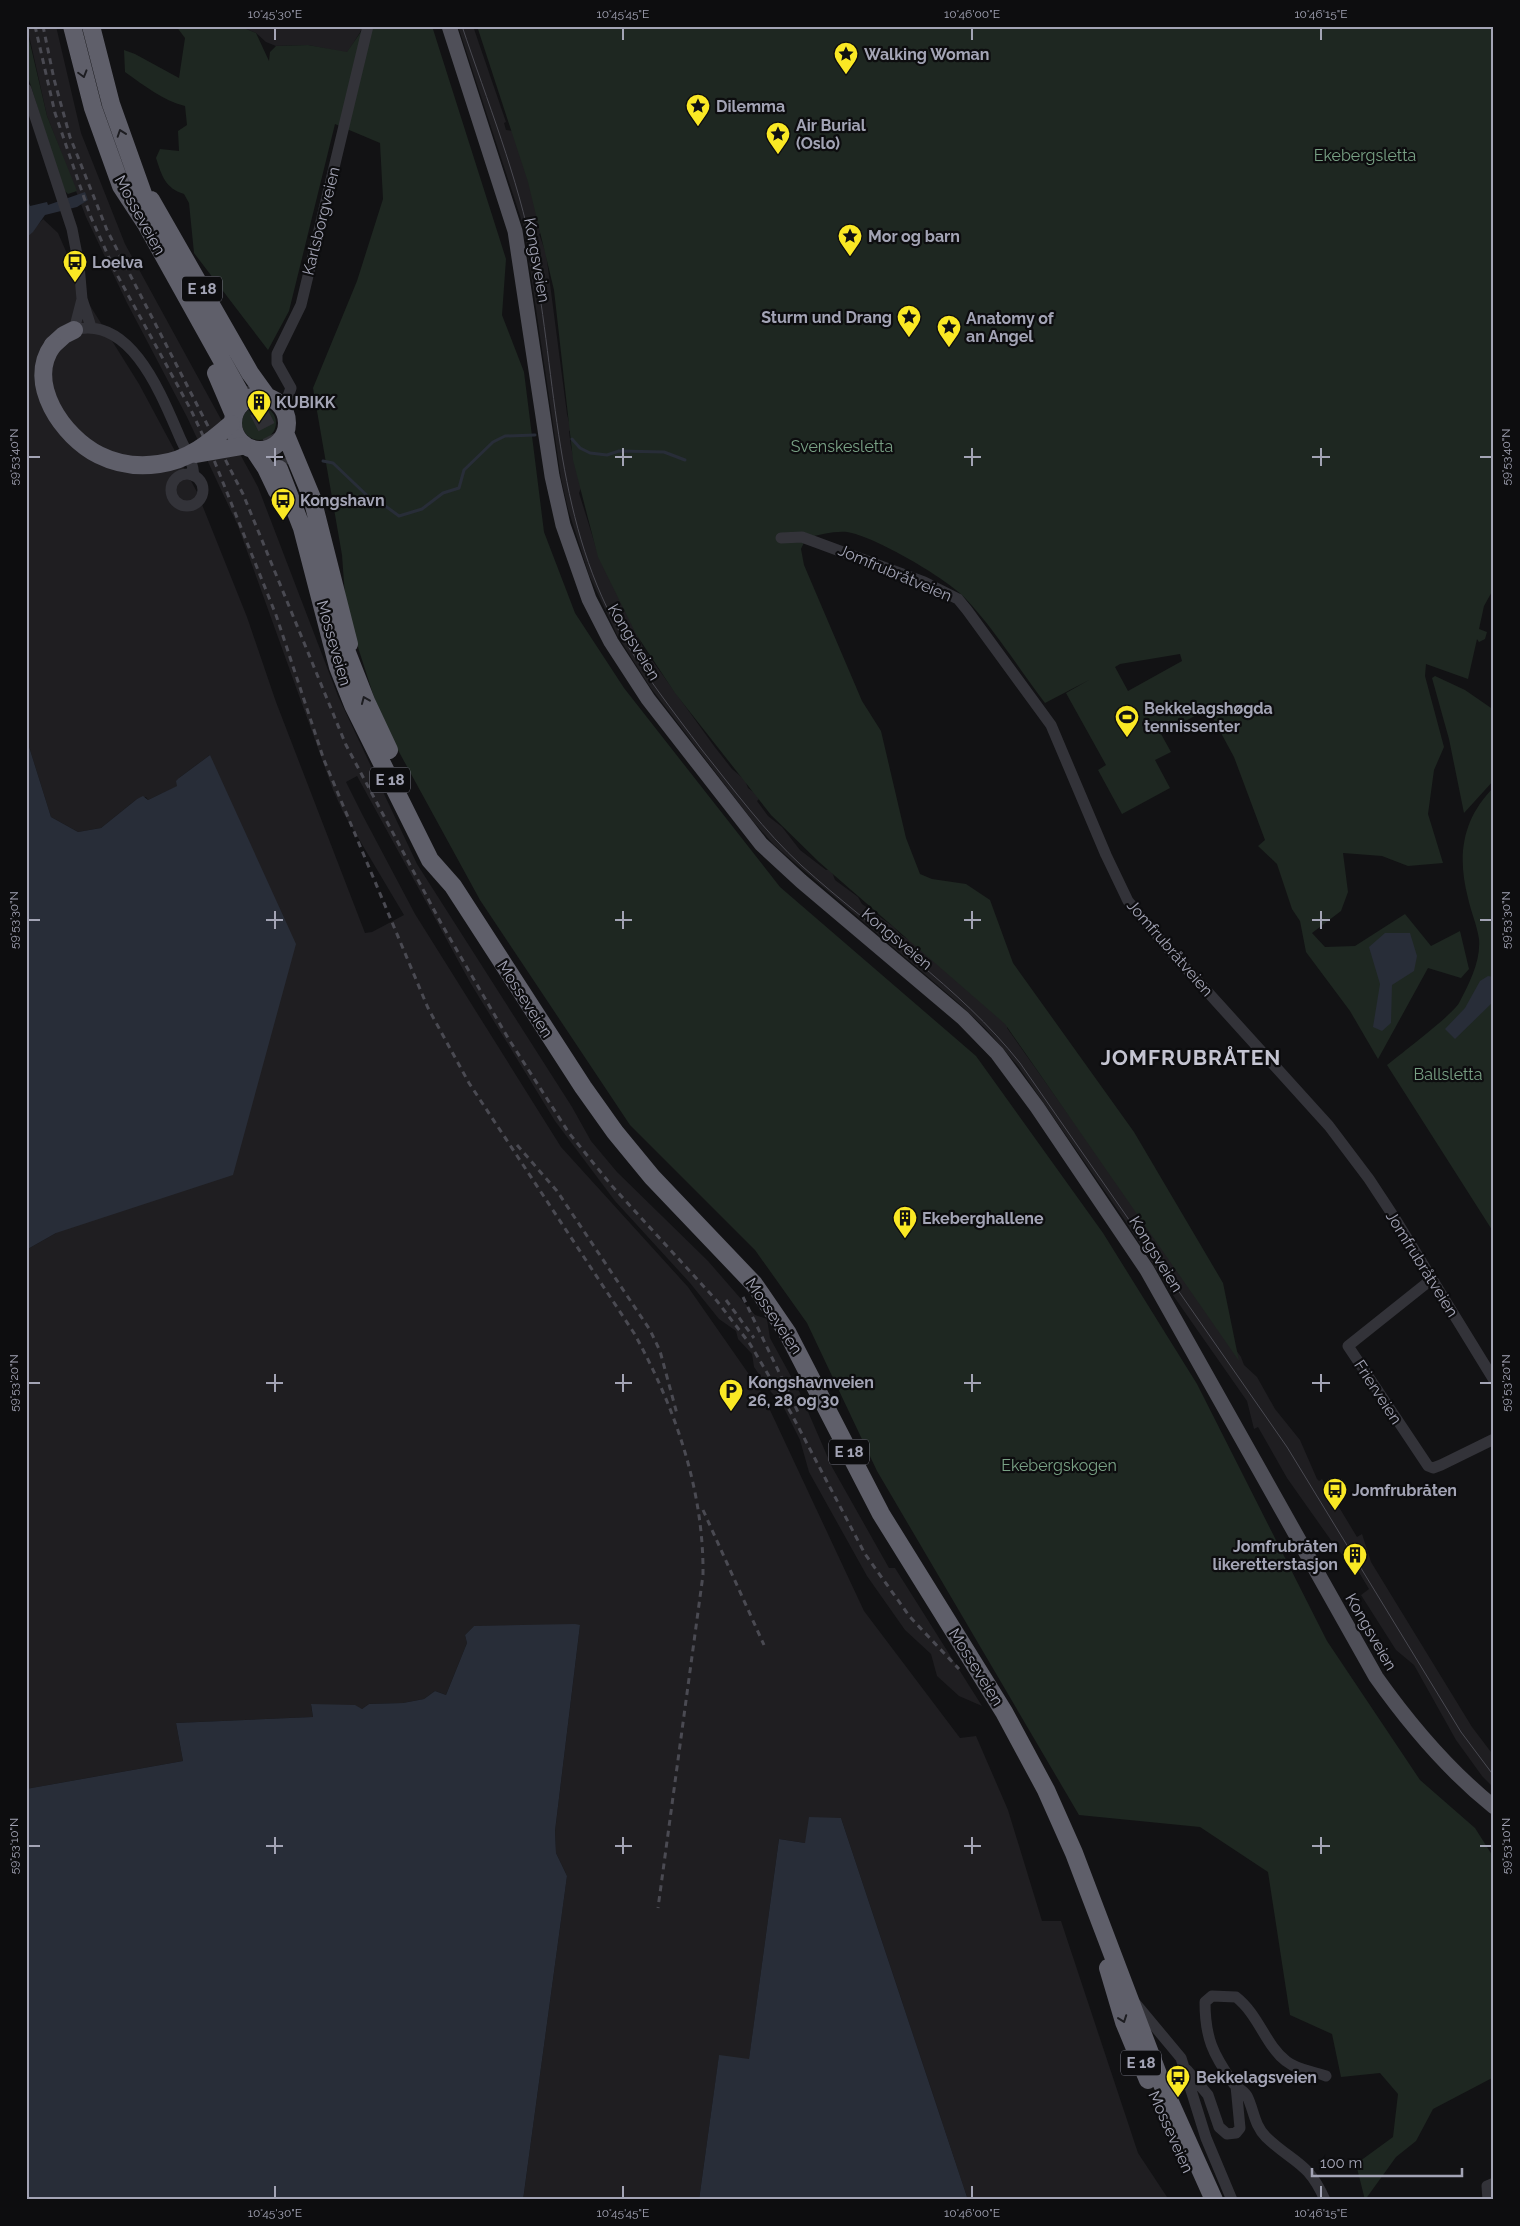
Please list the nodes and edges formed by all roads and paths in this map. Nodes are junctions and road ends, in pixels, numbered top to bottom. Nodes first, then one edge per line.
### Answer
1 (72, 26) edge
2 (91, 26) edge
3 (368, 26) edge
4 (449, 26) edge
5 (26, 89) edge
6 (138, 179) junction
7 (121, 186) junction
8 (82, 299) junction
9 (83, 329) junction
10 (274, 402) junction
11 (233, 420) junction
12 (285, 433) junction
13 (181, 440) junction
14 (247, 447) junction
15 (193, 454) junction
16 (282, 467) tunnel mouth
17 (180, 475) junction
18 (194, 476) junction
19 (780, 538) dead end
20 (345, 665) junction
21 (1432, 1279) junction
22 (1494, 1380) edge
23 (1494, 1439) edge
24 (1494, 1807) edge
25 (1099, 1921) junction
26 (1128, 1995) junction
27 (1185, 2069) junction
28 (1326, 2076) dead end
29 (1236, 2086) junction
30 (1494, 2183) edge
31 (1201, 2200) edge
32 (1214, 2200) edge
33 (1232, 2200) edge
34 (1325, 2200) edge
35 (1488, 2200) edge

1 -> 7 highway, Mosseveien / E 18
6 -> 2 highway, Mosseveien / E 18
3 - 10 street, Karlsborgveien
4 - 24 main road, Kongsveien
5 - 8 street
6 - 7 highway, Mosseveien / E 18
6 - 10 highway, E 18
7 - 11 highway, E 18
8 - 9 street
8 - 9 street
9 - 13 street
9 - 15 highway, bridge
10 - 11 highway
10 - 12 highway, E 18
11 - 14 highway, E 18
11 - 15 highway, bridge
12 - 14 highway
12 - 20 highway, E 18
13 - 17 street
13 - 18 street
14 - 15 highway, bridge
14 - 20 highway, E 18
16 - 20 highway, Mosseveien / E 18
17 - 18 street
17 - 18 street
19 - 21 street, Jomfrubråtveien
20 - 25 highway, Mosseveien / E 18
21 - 22 street, Jomfrubråtveien
21 - 23 street, Frierveien
25 - 26 highway, Mosseveien / E 18
25 -> 31 highway, Mosseveien / E 18
26 - 27 street, Mosseveien
26 - 32 highway, Mosseveien / E 18
27 - 29 street
27 - 33 street, Mosseveien
28 - 29 street
29 - 34 street
30 - 35 street

